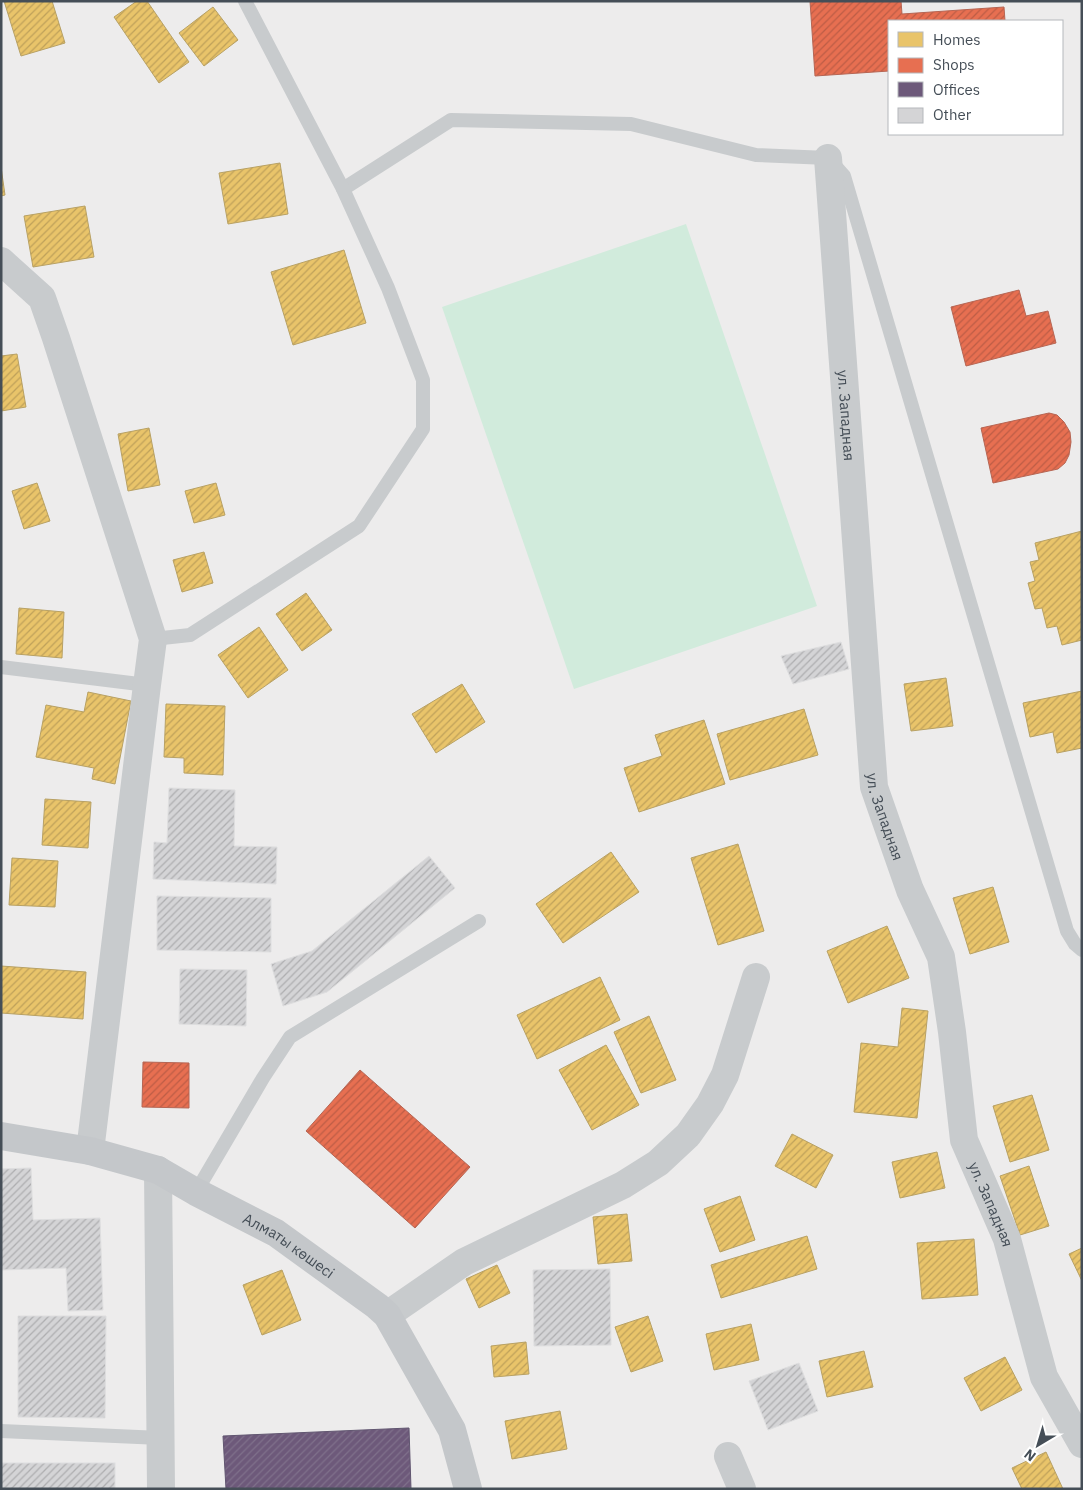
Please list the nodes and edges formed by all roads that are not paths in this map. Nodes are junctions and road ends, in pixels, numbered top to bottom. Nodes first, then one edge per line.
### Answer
1 (245, 1) edge
2 (828, 158) junction
3 (343, 189) junction
4 (1, 261) edge
5 (153, 640) junction
6 (1, 667) edge
7 (147, 685) junction
8 (479, 921) dead end
9 (1082, 950) edge
10 (756, 977) dead end
11 (1, 1136) edge
12 (90, 1152) junction
13 (158, 1170) junction
14 (196, 1192) junction
15 (387, 1316) junction
16 (1, 1431) edge
17 (161, 1438) junction
18 (1082, 1444) edge
19 (728, 1456) dead end
20 (161, 1489) edge
21 (468, 1489) edge
22 (742, 1489) edge

1 - 3 lane
2 - 3 lane
2 - 9 lane
2 - 18 street, ул. Западная
3 - 5 lane
4 - 5 street
5 - 7 street
6 - 7 lane
7 - 12 street
8 - 14 lane
10 - 15 street
11 - 12 main road, Алматы көшесі
12 - 13 main road, Алматы көшесі
13 - 14 main road, Алматы көшесі
13 - 17 street
14 - 15 main road, Алматы көшесі
15 - 21 main road, Алматы көшесі
16 - 17 lane
17 - 20 street
19 - 22 street

